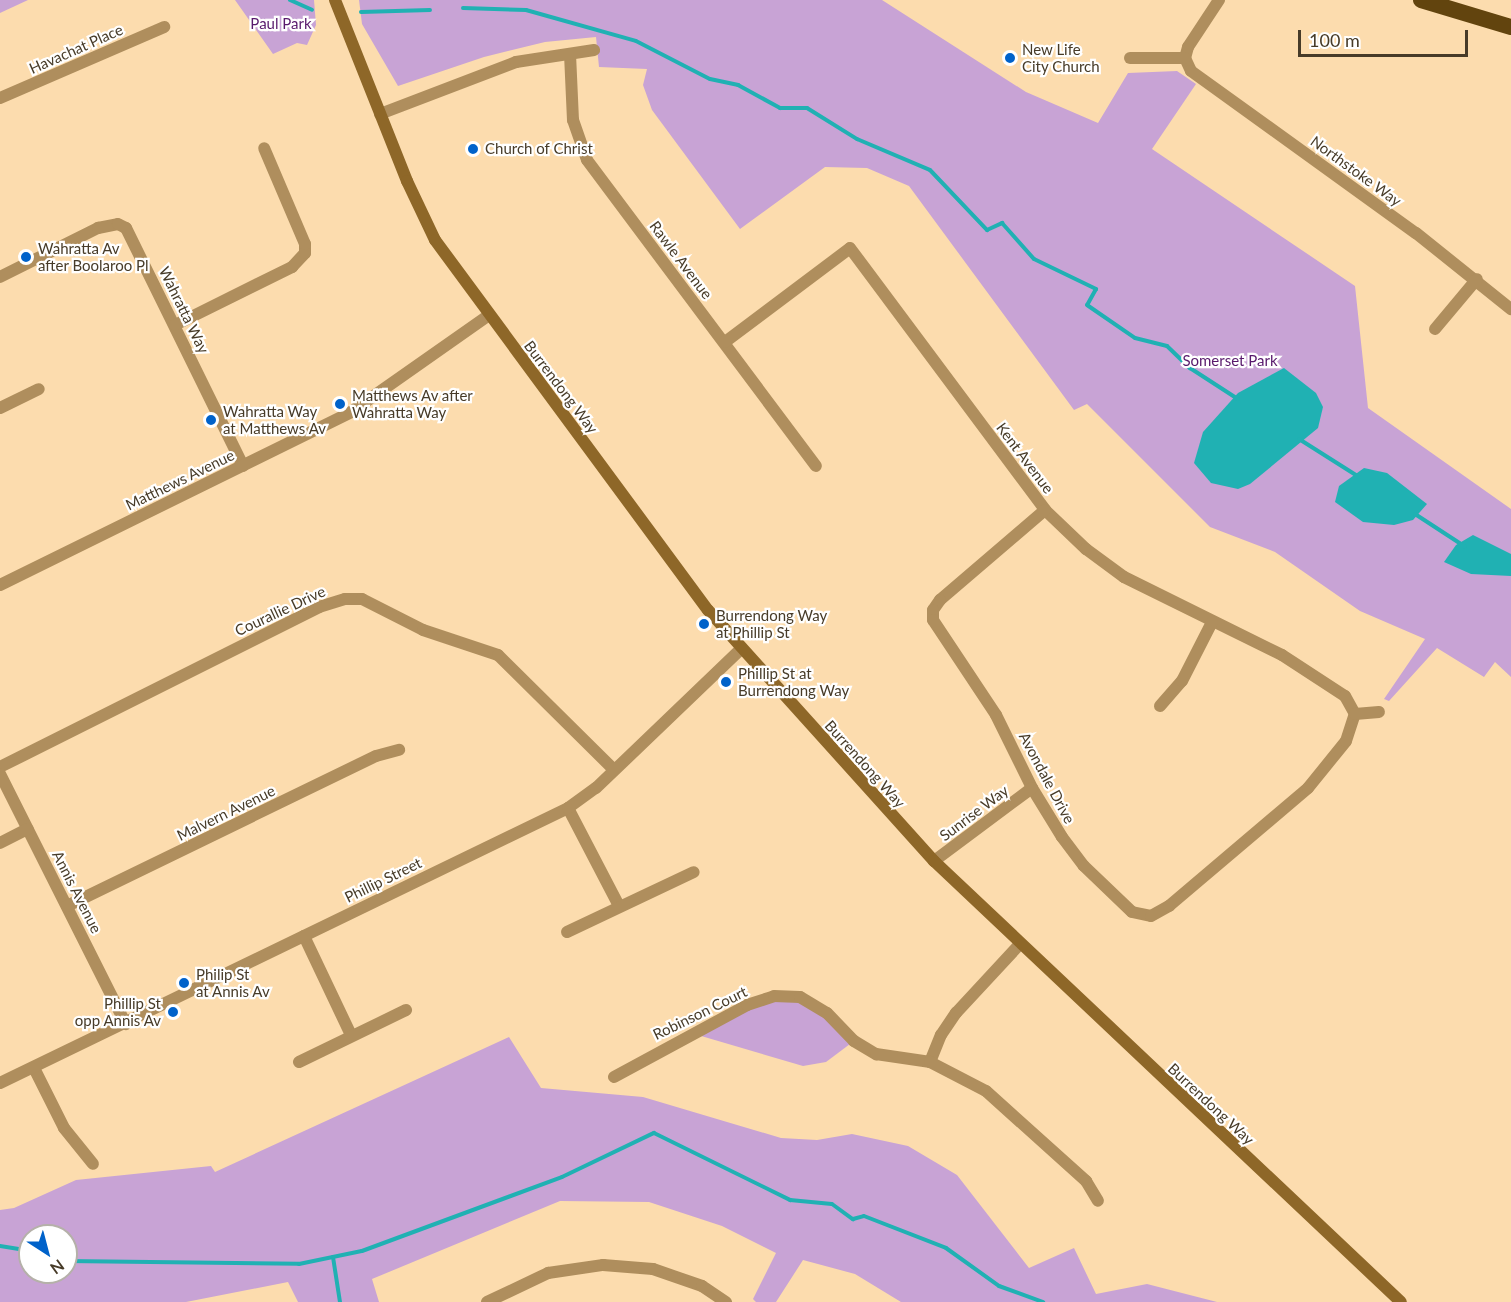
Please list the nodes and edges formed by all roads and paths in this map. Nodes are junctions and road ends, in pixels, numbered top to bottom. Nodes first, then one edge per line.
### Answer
1 (335, 0) edge
2 (1219, 0) edge
3 (1421, 0) edge
4 (164, 27) dead end
5 (1511, 27) edge
6 (594, 50) dead end
7 (570, 54) junction
8 (1130, 58) dead end
9 (1185, 58) junction
10 (0, 98) edge
11 (380, 114) junction
12 (264, 148) dead end
13 (0, 276) edge
14 (1477, 279) junction
15 (1511, 309) edge
16 (489, 315) junction
17 (176, 325) junction
18 (1435, 329) dead end
19 (725, 342) junction
20 (39, 389) dead end
21 (0, 408) edge
22 (243, 466) junction
23 (816, 466) dead end
24 (1045, 510) junction
25 (0, 585) edge
26 (1212, 622) junction
27 (741, 649) junction
28 (1160, 706) dead end
29 (1379, 712) dead end
30 (1355, 714) junction
31 (399, 750) dead end
32 (0, 766) edge
33 (613, 769) junction
34 (0, 774) edge
35 (1032, 788) junction
36 (568, 808) junction
37 (28, 829) junction
38 (0, 843) edge
39 (934, 861) junction
40 (694, 872) dead end
41 (67, 906) junction
42 (619, 906) junction
43 (567, 932) dead end
44 (304, 936) junction
45 (1019, 945) junction
46 (406, 1010) dead end
47 (126, 1023) junction
48 (351, 1035) junction
49 (299, 1062) dead end
50 (930, 1062) junction
51 (34, 1068) junction
52 (614, 1077) dead end
53 (0, 1083) edge
54 (93, 1164) dead end
55 (1098, 1201) dead end
56 (487, 1302) edge
57 (726, 1302) edge
58 (1401, 1302) edge

1 - 11 main road, Burrendong Way
2 - 9 street
3 - 5 highway
4 - 10 street, Havachat Place
6 - 7 street
7 - 11 street
7 - 19 street, Rawle Avenue
8 - 9 street
9 - 14 street, Northstoke Way
11 - 16 main road, Burrendong Way
12 - 17 street
13 - 17 street, Wahratta Way
14 - 15 street, Northstoke Way
14 - 18 street
16 - 22 street, Matthews Avenue
16 - 27 main road, Burrendong Way
17 - 22 street, Wahratta Way
19 - 23 street, Rawle Avenue
19 - 24 street, Kent Avenue
20 - 21 street
22 - 25 street, Matthews Avenue
24 - 26 street, Kent Avenue
24 - 35 street, Avondale Drive
26 - 28 street
26 - 30 street, Kent Avenue
27 - 33 street, Phillip Street
27 - 39 main road, Burrendong Way
29 - 30 street
30 - 35 street, Avondale Drive
31 - 41 street, Malvern Avenue
32 - 33 street, Courallie Drive
33 - 36 street, Phillip Street
34 - 37 street, Annis Avenue
35 - 39 street, Sunrise Way
36 - 42 street
36 - 44 street, Phillip Street
37 - 38 street
37 - 41 street, Annis Avenue
39 - 45 main road, Burrendong Way
40 - 42 street
41 - 47 street, Annis Avenue
42 - 43 street
44 - 47 street, Phillip Street
44 - 48 street
45 - 50 street
45 - 58 main road, Burrendong Way
46 - 48 street
47 - 51 street, Phillip Street
48 - 49 street
50 - 52 street, Robinson Court
50 - 55 street, Robinson Court
51 - 53 street, Phillip Street
51 - 54 street
56 - 57 street

